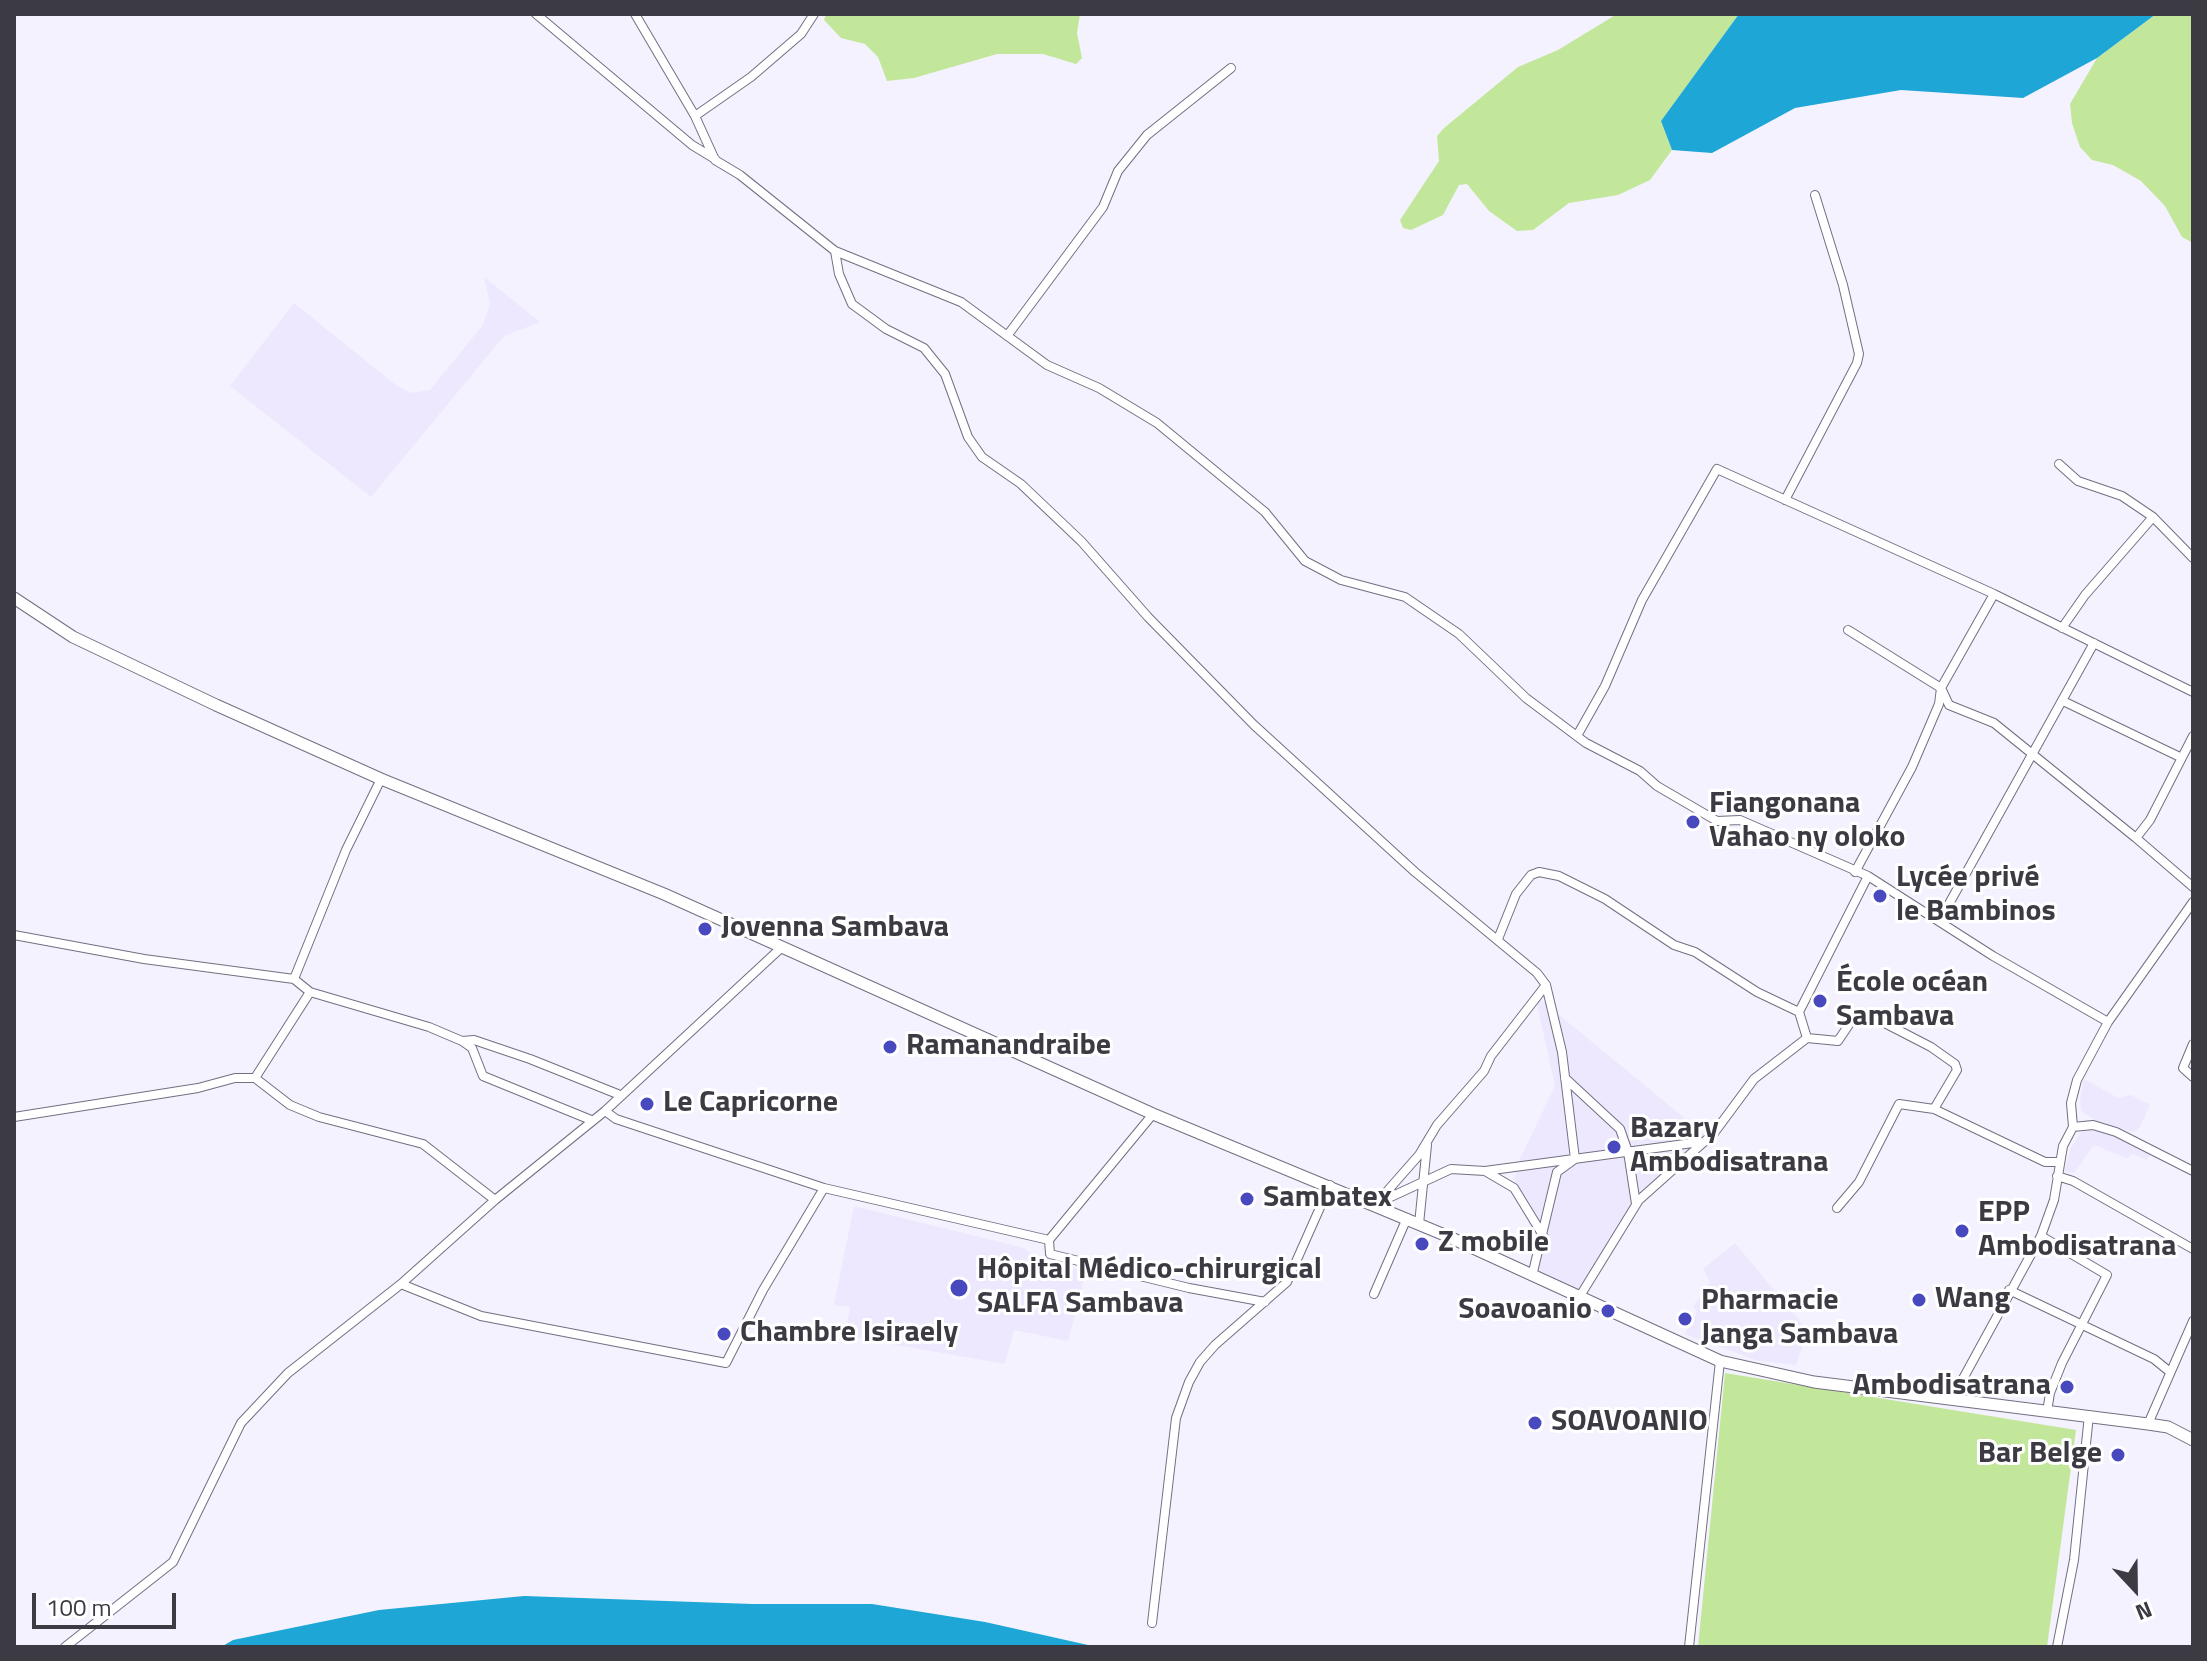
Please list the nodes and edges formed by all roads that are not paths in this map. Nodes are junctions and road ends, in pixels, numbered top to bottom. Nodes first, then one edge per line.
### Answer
1 (536, 14) edge
2 (635, 14) edge
3 (814, 14) edge
4 (1231, 68) dead end
5 (695, 116) junction
6 (715, 160) junction
7 (1815, 195) dead end
8 (835, 251) junction
9 (1007, 336) junction
10 (2059, 464) dead end
11 (1785, 500) junction
12 (2153, 517) junction
13 (2193, 558) edge
14 (1994, 594) junction
15 (14, 598) edge
16 (2062, 628) junction
17 (1848, 630) dead end
18 (2094, 643) junction
19 (1941, 688) junction
20 (2193, 692) edge
21 (2063, 701) junction
22 (1578, 734) junction
23 (2193, 736) edge
24 (2029, 755) junction
25 (2180, 757) junction
26 (381, 779) junction
27 (2136, 838) junction
28 (1855, 872) junction
29 (1868, 876) junction
30 (2193, 887) edge
31 (2193, 902) edge
32 (1940, 920) junction
33 (14, 935) edge
34 (1498, 939) junction
35 (782, 947) junction
36 (294, 979) junction
37 (1546, 985) junction
38 (310, 992) junction
39 (1799, 1012) junction
40 (2108, 1022) junction
41 (1807, 1038) junction
42 (462, 1041) junction
43 (2193, 1044) edge
44 (2193, 1077) edge
45 (255, 1078) junction
46 (1565, 1078) junction
47 (620, 1095) junction
48 (1934, 1109) junction
49 (605, 1111) junction
50 (1153, 1114) junction
51 (14, 1117) edge
52 (591, 1120) junction
53 (2073, 1127) junction
54 (1701, 1142) junction
55 (1427, 1143) junction
56 (1628, 1152) junction
57 (1575, 1159) junction
58 (2060, 1162) junction
59 (1485, 1171) junction
60 (2193, 1171) edge
61 (2057, 1176) junction
62 (1426, 1179) junction
63 (1330, 1185) junction
64 (824, 1188) junction
65 (495, 1200) junction
66 (1636, 1204) junction
67 (1375, 1205) junction
68 (1837, 1208) dead end
69 (1407, 1218) junction
70 (1419, 1224) junction
71 (2041, 1236) junction
72 (1544, 1237) junction
73 (1049, 1240) junction
74 (2193, 1249) edge
75 (1532, 1276) junction
76 (401, 1284) junction
77 (2009, 1290) junction
78 (1374, 1294) dead end
79 (1580, 1296) junction
80 (1265, 1302) junction
81 (2193, 1321) edge
82 (2083, 1326) junction
83 (1720, 1361) junction
84 (2170, 1372) junction
85 (1953, 1397) junction
86 (2047, 1412) junction
87 (2089, 1415) junction
88 (2148, 1424) junction
89 (2193, 1440) edge
90 (1152, 1623) dead end
91 (65, 1647) edge
92 (1689, 1647) edge
93 (2057, 1647) edge

1 - 6 street
2 - 5 street
3 - 5 street
4 - 9 street
5 - 6 street
6 - 8 street
7 - 11 street
8 - 9 street
8 - 34 street
9 - 22 street
10 - 12 street
11 - 14 street
11 - 22 street
12 - 13 street
12 - 16 street
14 - 16 street
14 - 19 street
15 - 26 main road
16 - 18 street
17 - 19 street
18 - 20 street
18 - 21 street
19 - 24 street
19 - 28 street
21 - 24 street
21 - 25 street
22 - 28 street
23 - 25 street
24 - 27 street
24 - 32 street
25 - 27 street
26 - 35 main road
26 - 36 street
27 - 30 street
28 - 29 street
29 - 32 street
29 - 39 street
31 - 40 street
32 - 40 street
33 - 36 street
34 - 37 street
34 - 39 street
35 - 47 street
35 - 50 main road
36 - 38 street
37 - 46 street
37 - 55 street
38 - 42 street
38 - 45 street
39 - 41 street
40 - 53 street
41 - 48 street
41 - 54 street
42 - 47 street
42 - 52 street
43 - 44 street
45 - 51 street
45 - 65 street
46 - 56 street
46 - 57 street
47 - 49 street
48 - 58 street
48 - 68 street
49 - 52 street
49 - 64 street
50 - 63 main road
50 - 73 street
52 - 65 street
53 - 58 street
53 - 60 street
54 - 56 street
54 - 66 street
55 - 62 street
55 - 67 street
56 - 57 street
56 - 66 street
57 - 59 street
57 - 72 street
58 - 61 street
59 - 62 street
59 - 72 street
61 - 71 street
61 - 74 street
62 - 67 street
62 - 70 street
63 - 67 main road
63 - 80 street
64 - 73 street
64 - 76 street
65 - 76 street
66 - 79 street
67 - 69 main road
69 - 70 main road
69 - 78 street
70 - 75 main road
71 - 77 street
71 - 82 street
72 - 75 street
73 - 80 street
75 - 79 main road
76 - 91 street
77 - 82 street
77 - 85 street
79 - 83 main road
80 - 90 street
81 - 84 street
82 - 84 street
82 - 86 street
83 - 85 main road
83 - 92 street
84 - 88 street
85 - 86 main road
86 - 87 main road
87 - 88 main road
87 - 93 street
88 - 89 main road

